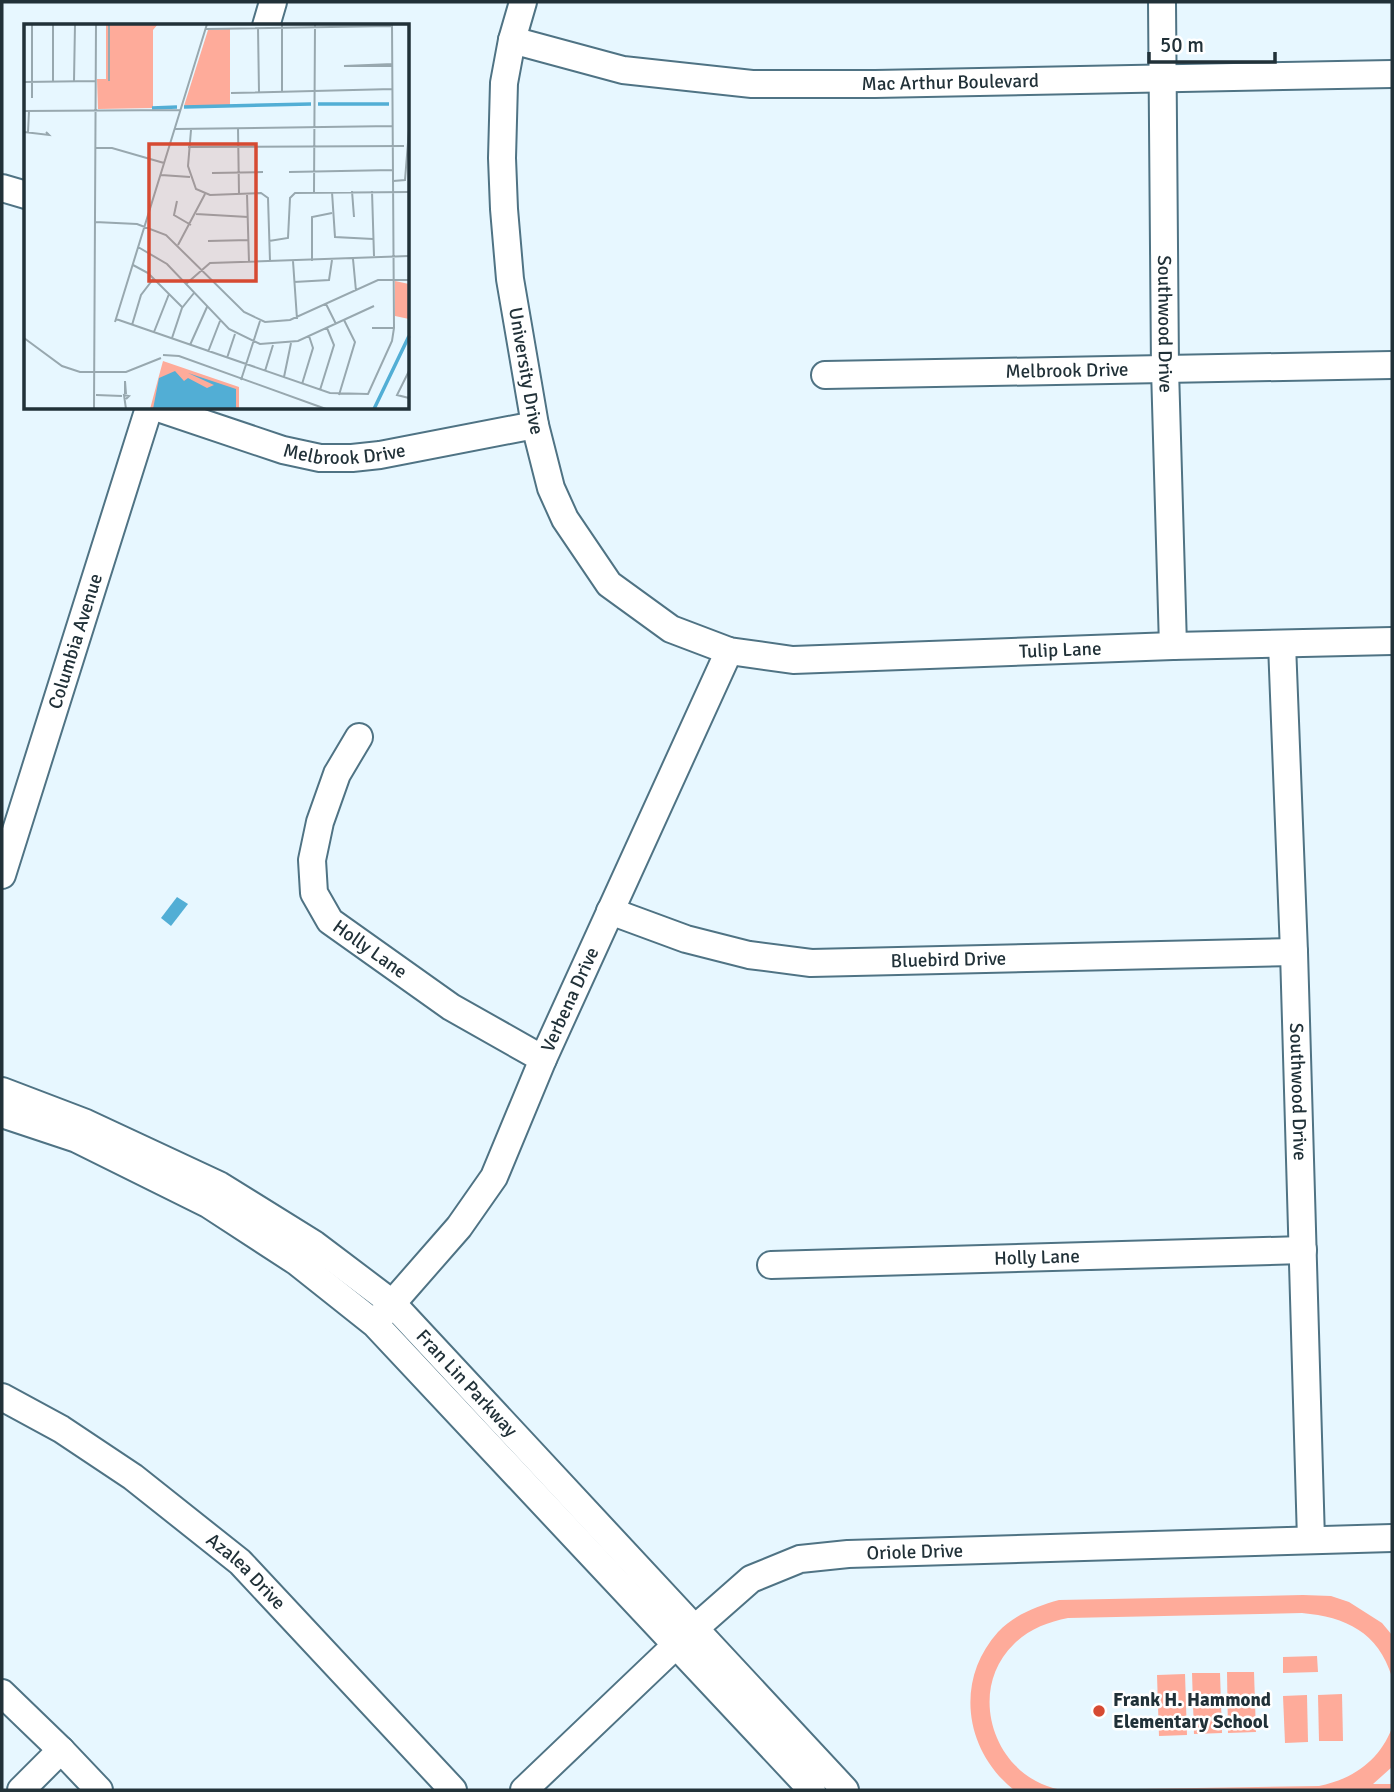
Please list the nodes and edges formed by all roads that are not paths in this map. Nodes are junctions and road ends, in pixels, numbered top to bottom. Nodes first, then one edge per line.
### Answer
1 (274, 2) edge
2 (523, 2) edge
3 (1162, 2) edge
4 (267, 24) edge
5 (512, 40) junction
6 (1392, 74) edge
7 (1163, 79) junction
8 (2, 188) edge
9 (24, 194) edge
10 (1392, 365) edge
11 (1165, 369) junction
12 (825, 374) dead end
13 (148, 410) edge
14 (164, 410) edge
15 (535, 425) junction
16 (1392, 640) edge
17 (1282, 644) junction
18 (1173, 646) junction
19 (729, 651) junction
20 (359, 737) dead end
21 (2, 875) edge
22 (610, 911) junction
23 (1294, 952) junction
24 (543, 1059) junction
25 (2, 1091) edge
26 (2, 1114) edge
27 (1303, 1250) junction
28 (771, 1265) dead end
29 (392, 1303) junction
30 (375, 1324) junction
31 (2, 1397) edge
32 (1392, 1538) edge
33 (1311, 1540) junction
34 (685, 1637) junction
35 (2, 1693) edge
36 (61, 1750) junction
37 (21, 1790) edge
38 (100, 1790) edge
39 (453, 1790) edge
40 (524, 1790) edge
41 (812, 1790) edge
42 (845, 1790) edge

1 - 4 street
2 - 5 street, University Drive
3 - 7 street, Southwood Drive
5 - 7 street, Mac Arthur Boulevard
5 - 15 street, University Drive
6 - 7 street, Mac Arthur Boulevard
7 - 11 street, Southwood Drive
8 - 9 street
10 - 11 street, Melbrook Drive
11 - 12 street, Melbrook Drive
11 - 18 street, Southwood Drive
13 - 21 street, Columbia Avenue
14 - 15 street, Melbrook Drive
15 - 19 street, University Drive
16 - 17 street, Tulip Lane
17 - 18 street, Tulip Lane
17 - 23 street, Southwood Drive
18 - 19 street, Tulip Lane
19 - 22 street, Verbena Drive
20 - 24 street, Holly Lane
22 - 23 street, Bluebird Drive
22 - 24 street, Verbena Drive
23 - 27 street, Southwood Drive
24 - 29 street, Verbena Drive
25 - 29 street, Fran Lin Parkway
26 - 30 street, Fran Lin Parkway
27 - 28 street, Holly Lane
27 - 33 street, Southwood Drive
29 - 30 street, Verbena Drive
29 - 34 street, Fran Lin Parkway
30 - 34 street, Fran Lin Parkway
31 - 39 street, Azalea Drive
32 - 33 street, Oriole Drive
33 - 34 street, Oriole Drive
34 - 40 street, Oriole Drive
34 - 41 street, Fran Lin Parkway
34 - 42 street, Fran Lin Parkway
35 - 36 street
36 - 37 street
36 - 38 street

